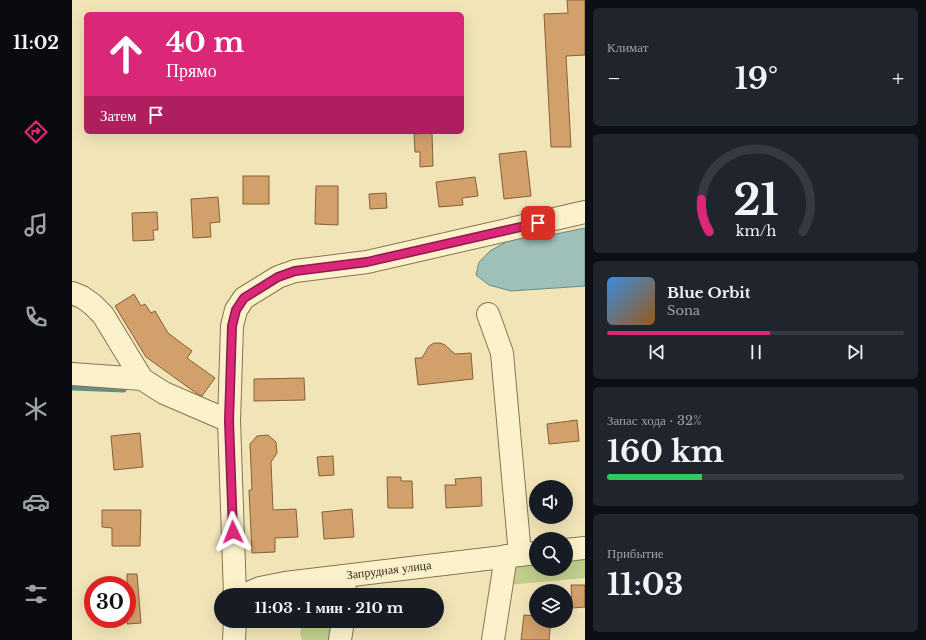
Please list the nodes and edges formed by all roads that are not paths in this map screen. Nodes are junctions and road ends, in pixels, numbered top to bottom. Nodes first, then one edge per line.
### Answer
1 (585, 212) edge
2 (72, 293) edge
3 (488, 314) dead end
4 (72, 374) edge
5 (142, 379) junction
6 (229, 421) junction
7 (585, 548) edge
8 (573, 549) edge
9 (521, 555) edge
10 (344, 585) edge
11 (235, 588) edge
12 (260, 588) edge
13 (235, 628) edge
14 (342, 628) edge
15 (234, 640) edge
16 (340, 640) edge
17 (493, 640) edge

1 - 6 street
2 - 5 street
3 - 9 street
4 - 5 street
5 - 6 street
6 - 11 street
7 - 8 street
9 - 10 street, Запрудная улица
9 - 17 street
10 - 12 street, Запрудная улица
13 - 15 street
14 - 16 street

